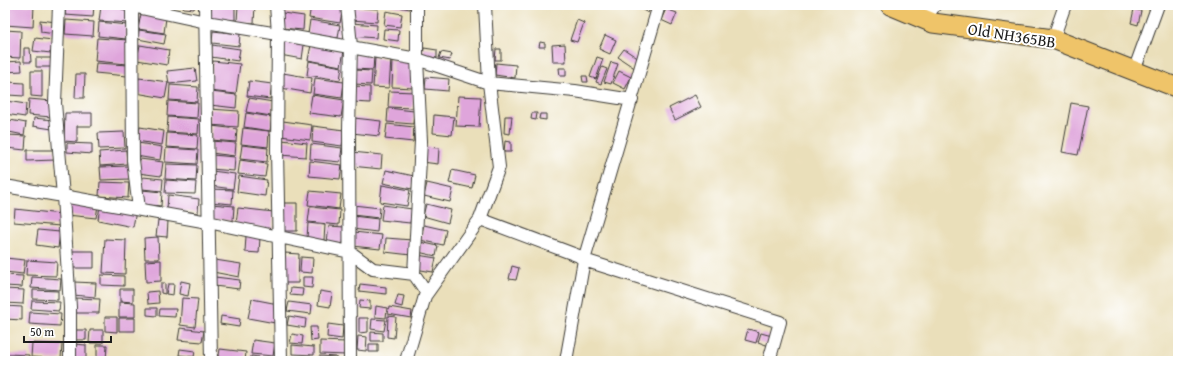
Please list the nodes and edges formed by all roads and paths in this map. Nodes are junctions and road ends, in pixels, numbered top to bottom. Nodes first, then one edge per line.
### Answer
1 (59, 5) edge
2 (130, 5) edge
3 (205, 5) edge
4 (276, 5) edge
5 (347, 5) edge
6 (417, 5) edge
7 (485, 5) edge
8 (659, 5) edge
9 (890, 5) edge
10 (1065, 5) edge
11 (1158, 5) edge
12 (930, 12) edge
13 (206, 22) junction
14 (278, 34) junction
15 (1053, 39) junction
16 (352, 46) junction
17 (418, 59) junction
18 (1134, 71) junction
19 (489, 83) junction
20 (1178, 88) edge
21 (632, 100) junction
22 (5, 186) edge
23 (63, 196) junction
24 (139, 210) junction
25 (480, 219) junction
26 (208, 222) junction
27 (278, 238) junction
28 (350, 252) junction
29 (584, 260) junction
30 (414, 274) junction
31 (428, 293) junction
32 (70, 361) edge
33 (211, 361) edge
34 (281, 361) edge
35 (350, 361) edge
36 (406, 361) edge
37 (566, 361) edge
38 (769, 361) edge

1 - 23 street
2 - 13 street
2 - 24 street
3 - 13 street
4 - 14 street
5 - 16 street
6 - 17 street
7 - 19 street
8 - 21 street
9 - 12 main road, Old NH365BB
10 - 15 street
11 - 18 street
12 - 15 main road, Old NH365BB
13 - 14 street
13 - 26 street
14 - 16 street
14 - 27 street
15 - 18 main road, Old NH365BB
16 - 17 street
16 - 28 street
17 - 19 street
17 - 30 street
18 - 20 main road, Old NH365BB
19 - 21 street
19 - 25 street
21 - 29 street
22 - 23 street
23 - 24 street
23 - 32 street
24 - 26 street
25 - 29 street
25 - 31 street
26 - 27 street
26 - 33 street
27 - 28 street
27 - 34 street
28 - 30 street
28 - 35 street
29 - 37 street
29 - 38 street
30 - 31 street
31 - 36 street

